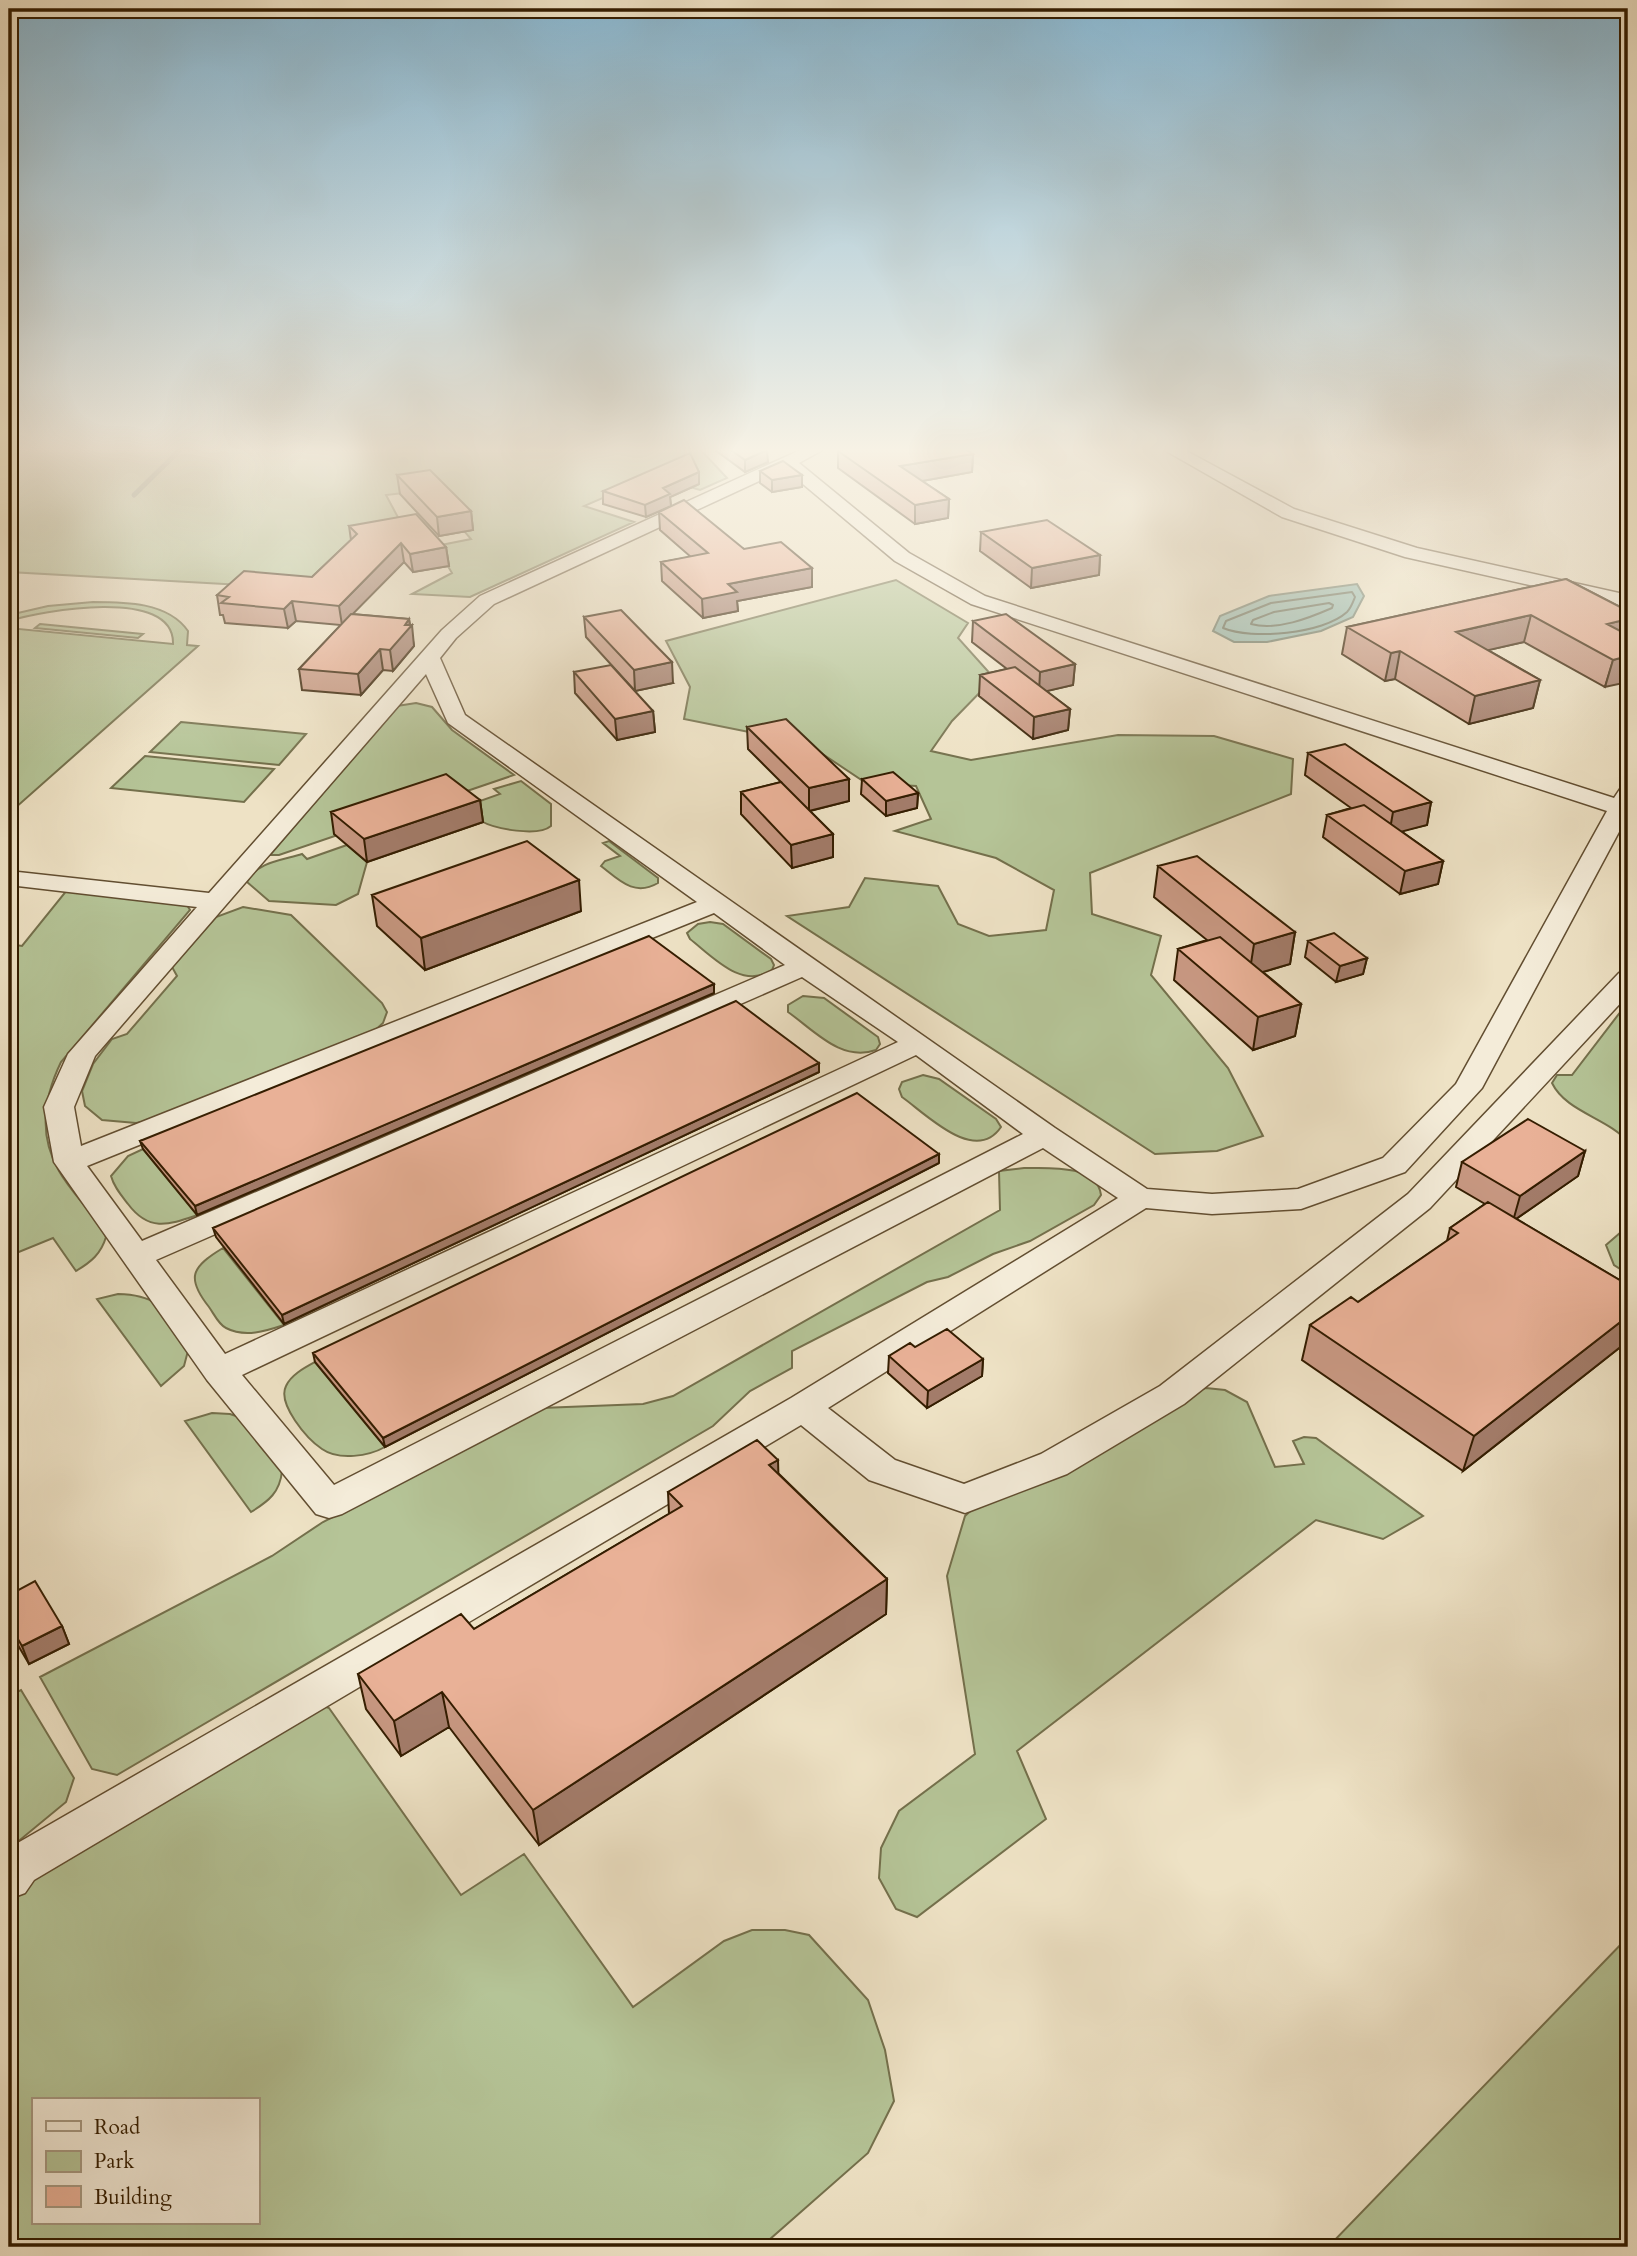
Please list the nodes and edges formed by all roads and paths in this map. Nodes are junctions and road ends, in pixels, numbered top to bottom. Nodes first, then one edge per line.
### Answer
1 (591, 552) edge
2 (896, 552) edge
3 (1410, 552) edge
4 (1628, 601) edge
5 (429, 657) junction
6 (1624, 801) edge
7 (9, 878) edge
8 (216, 901) junction
9 (717, 903) junction
10 (804, 966) junction
11 (1628, 979) edge
12 (918, 1043) junction
13 (1044, 1135) junction
14 (69, 1162) junction
15 (1140, 1198) junction
16 (135, 1256) junction
17 (219, 1371) junction
18 (803, 1407) junction
19 (9, 1879) edge

1 - 5 street
2 - 6 street
3 - 4 street
5 - 8 street
5 - 9 street
6 - 15 street
7 - 8 street
8 - 14 street
9 - 10 street
9 - 14 street
10 - 12 street
10 - 16 street
11 - 18 street
12 - 13 street
12 - 17 street
13 - 15 street
13 - 17 street
14 - 16 street
15 - 18 street
16 - 17 street
18 - 19 street

